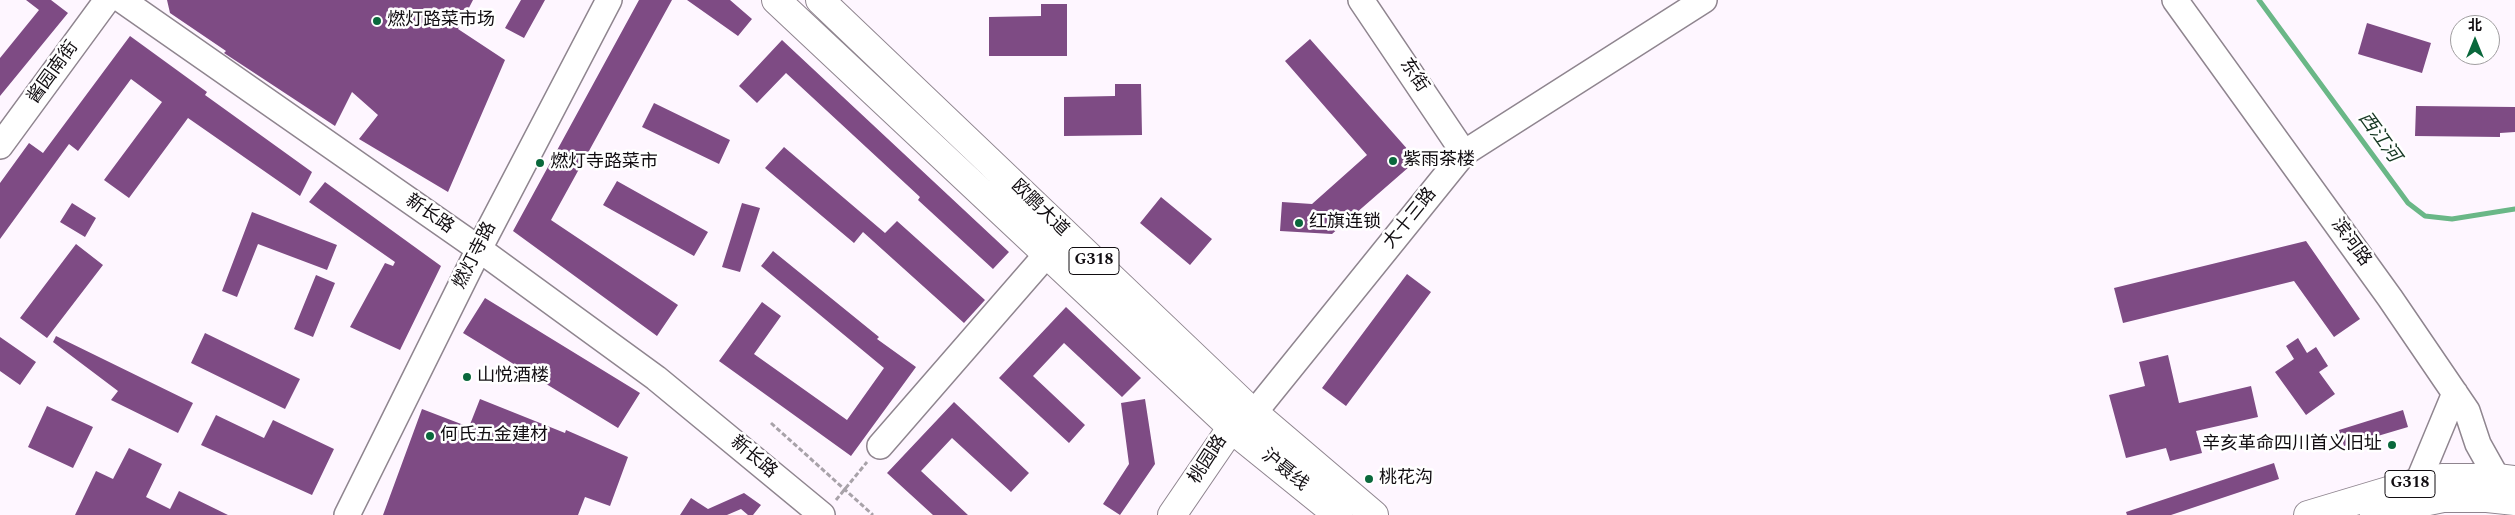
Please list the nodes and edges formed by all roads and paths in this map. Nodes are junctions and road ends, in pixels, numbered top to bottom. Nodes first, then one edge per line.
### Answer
1 (107, 0) edge
2 (122, 0) edge
3 (609, 0) edge
4 (776, 0) edge
5 (820, 0) edge
6 (1361, 0) edge
7 (1704, 0) edge
8 (2175, 0) edge
9 (0, 146) edge
10 (1464, 153) junction
11 (479, 249) junction
12 (1047, 254) junction
13 (2455, 393) junction
14 (1247, 420) junction
15 (771, 423) dead end
16 (880, 446) joint
17 (2418, 482) junction
18 (2500, 485) edge
19 (844, 488) junction
20 (2515, 501) edge
21 (347, 515) edge
22 (822, 515) edge
23 (873, 515) edge
24 (1172, 515) edge
25 (1195, 515) edge
26 (1338, 515) edge
27 (1374, 515) edge
28 (2308, 515) edge
29 (2374, 515) edge

1 - 9 street, 酱园南街
2 - 11 street, 新长路
3 - 11 street, 燃灯寺路
4 - 12 main road, 欧鹏大道 / G318
5 - 14 main road, 欧鹏大道 / G318
6 - 10 street, 东街
7 - 10 street, 大十三路
8 - 13 street, 滨河路
10 - 14 street, 大十三路
11 - 21 street, 燃灯寺路
11 - 22 street, 新长路
12 - 14 main road, 欧鹏大道 / G318
12 - 16 street
13 - 17 street
13 - 18 street, 滨河路
14 - 24 main road, 桃园路
14 - 25 main road
14 - 26 main road, 沪聂线 / G318
14 - 27 main road, 欧鹏大道 / G318
15 - 19 path
16 - 19 path
17 - 18 main road, G318
17 - 28 main road, G318
18 - 20 main road, G318
18 - 29 main road, G318
19 - 23 path

